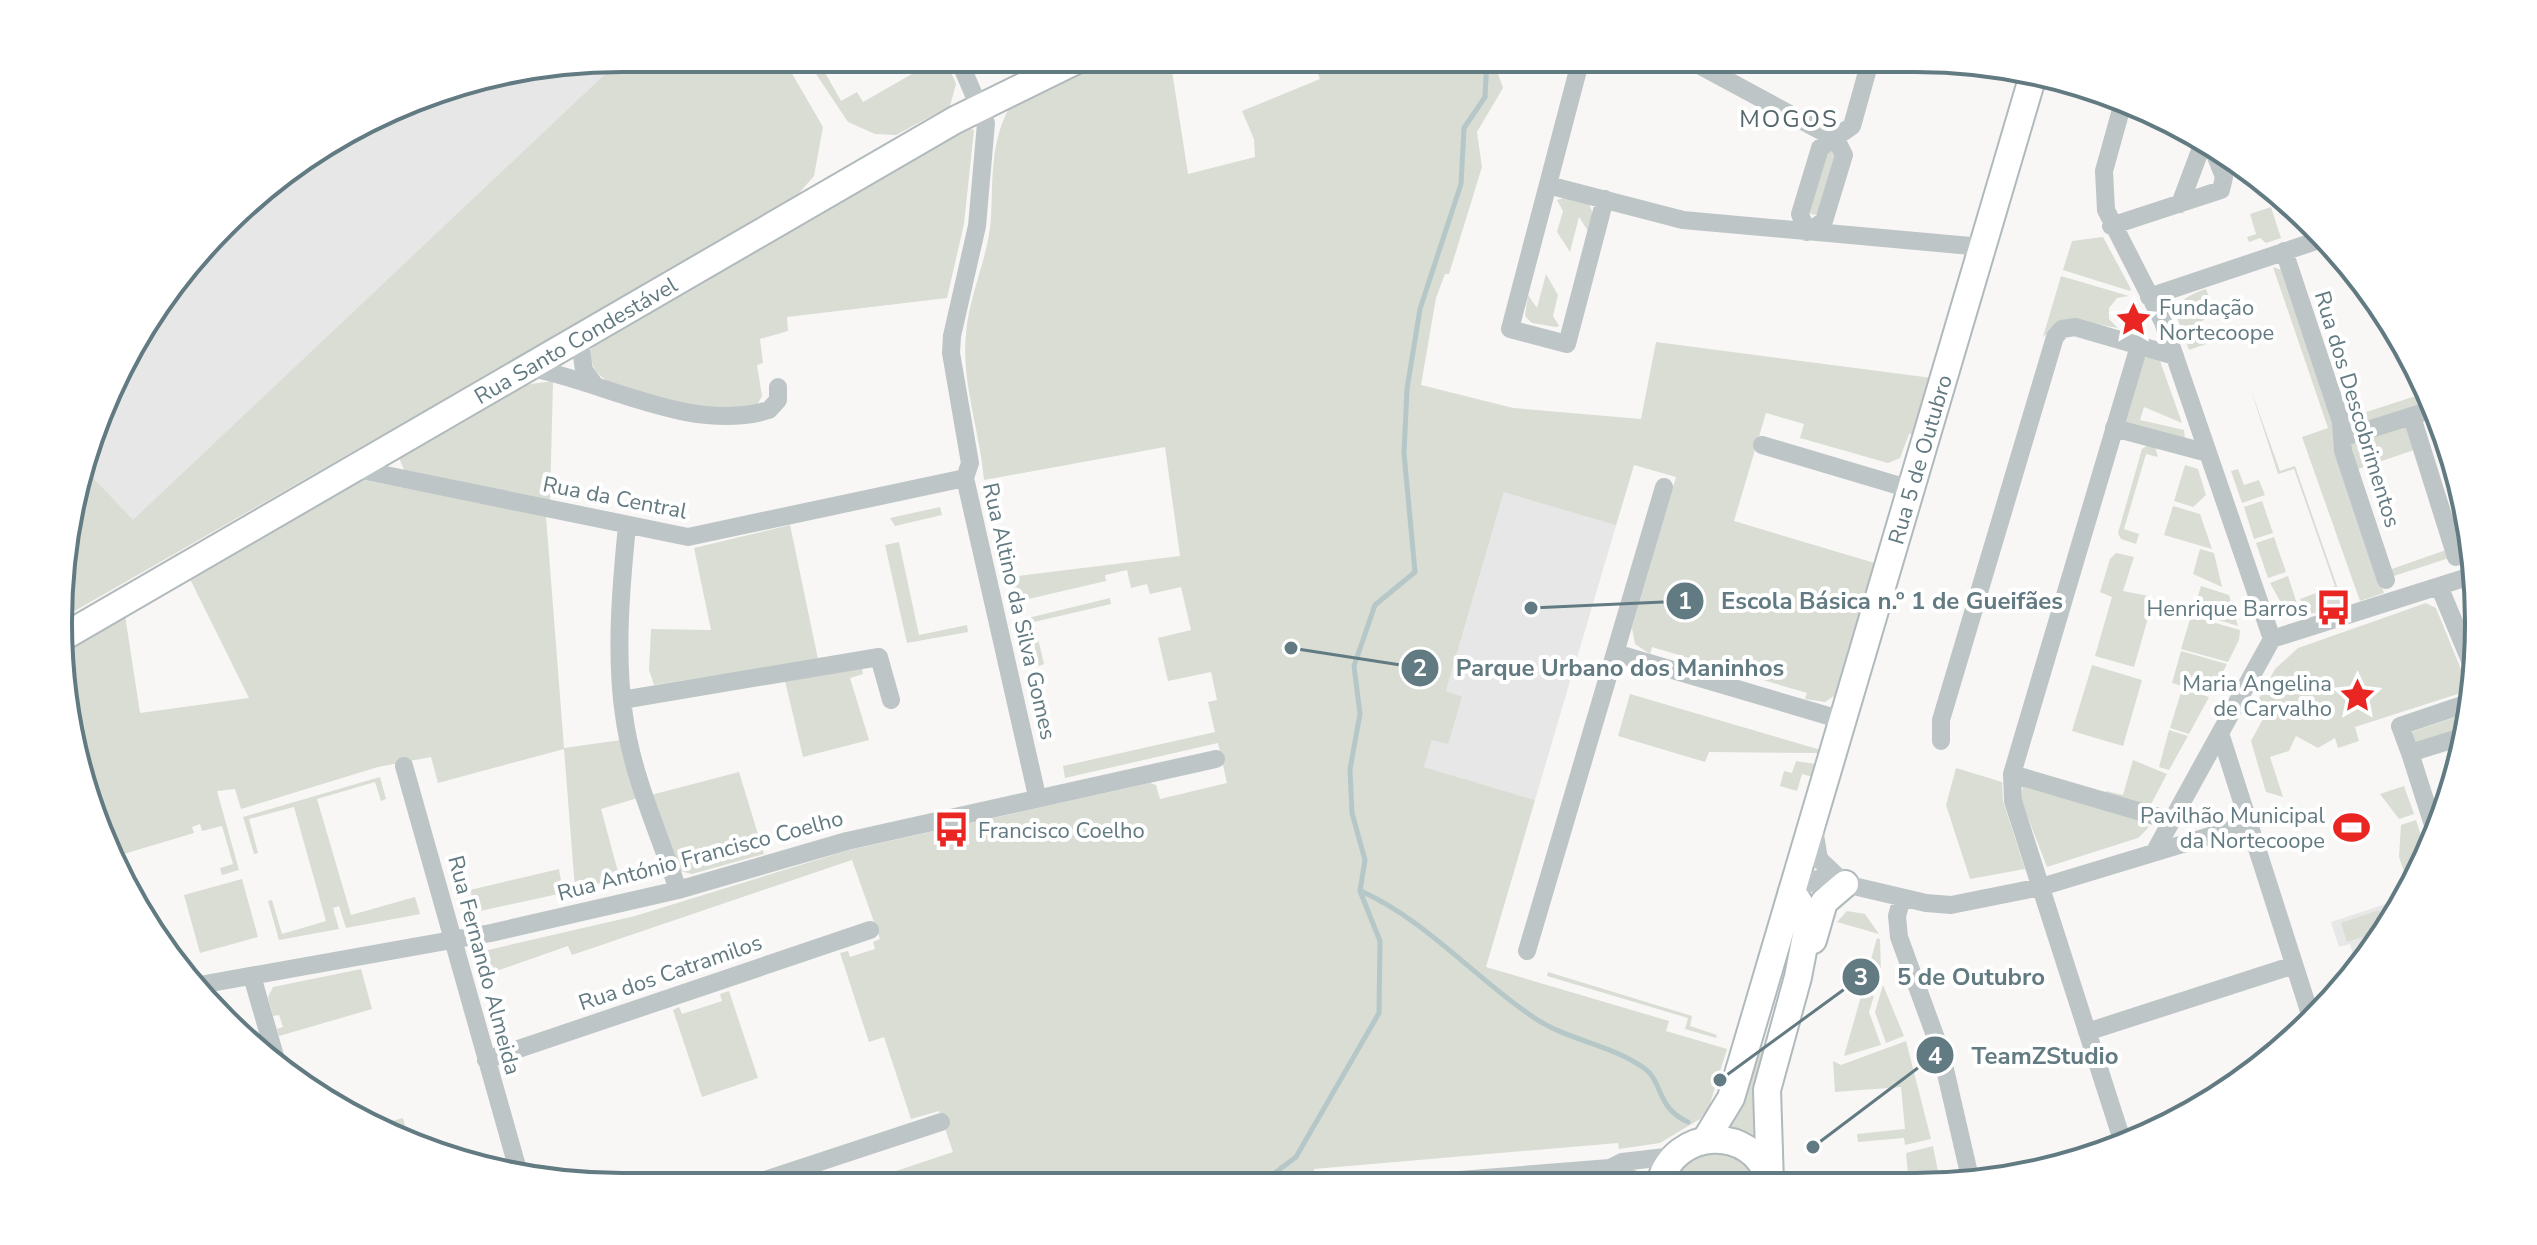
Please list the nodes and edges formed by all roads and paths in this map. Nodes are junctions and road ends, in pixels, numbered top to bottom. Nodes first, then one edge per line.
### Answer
1 (965, 72) edge
2 (1052, 72) edge
3 (1577, 72) edge
4 (1712, 72) edge
5 (1867, 72) edge
6 (2030, 85) edge
7 (981, 106) junction
8 (2120, 112) edge
9 (1836, 139) junction
10 (2199, 152) edge
11 (2219, 164) edge
12 (1548, 185) junction
13 (1605, 199) junction
14 (2180, 204) junction
15 (2111, 226) junction
16 (1807, 232) junction
17 (2312, 242) edge
18 (1982, 247) junction
19 (2284, 251) junction
20 (2149, 297) junction
21 (579, 336) junction
22 (2139, 346) junction
23 (2175, 356) junction
24 (526, 367) junction
25 (594, 384) junction
26 (778, 387) dead end
27 (2423, 413) edge
28 (2412, 417) junction
29 (2114, 428) junction
30 (2342, 438) junction
31 (1762, 445) dead end
32 (2208, 453) junction
33 (351, 468) junction
34 (965, 478) junction
35 (1664, 487) dead end
36 (1910, 489) junction
37 (627, 526) junction
38 (2456, 557) dead end
39 (2463, 578) edge
40 (2386, 580) dead end
41 (2439, 586) junction
42 (72, 631) edge
43 (2272, 639) junction
44 (2464, 647) edge
45 (1615, 653) junction
46 (622, 700) junction
47 (891, 700) dead end
48 (2458, 706) edge
49 (1842, 720) junction
50 (2220, 733) junction
51 (2452, 740) edge
52 (1941, 741) dead end
53 (2410, 753) junction
54 (1216, 759) dead end
55 (404, 766) dead end
56 (2012, 774) junction
57 (1037, 796) junction
58 (2430, 815) edge
59 (1813, 821) junction
60 (2172, 821) junction
61 (2249, 824) junction
62 (2155, 851) junction
63 (1841, 880) junction
64 (2041, 887) junction
65 (678, 890) junction
66 (1792, 892) junction
67 (1902, 898) junction
68 (870, 930) dead end
69 (454, 941) junction
70 (1527, 951) dead end
71 (2294, 965) junction
72 (252, 976) junction
73 (1798, 977) junction
74 (208, 984) edge
75 (2308, 1008) edge
76 (2087, 1032) junction
77 (272, 1046) edge
78 (486, 1060) junction
79 (941, 1122) dead end
80 (2120, 1133) edge
81 (1706, 1139) junction
82 (1674, 1156) junction
83 (516, 1162) edge
84 (1610, 1168) junction
85 (1968, 1170) edge
86 (786, 1173) edge
87 (1547, 1173) edge
88 (1620, 1173) edge
89 (1665, 1173) edge
90 (1767, 1173) edge
91 (1770, 1173) edge

1 - 7 street
2 - 7 main road, Rua Santo Condestável
3 - 12 street
4 - 9 street
5 - 9 street
6 - 18 main road, Rua 5 de Outubro
7 - 21 main road, Rua Santo Condestável
7 - 34 street, Rua Altino da Silva Gomes
8 - 15 street
9 - 16 street
10 - 14 street
11 - 14 street
12 - 13 street
12 - 13 street
13 - 16 street
14 - 15 street
15 - 20 street
16 - 18 street
17 - 19 street
18 - 36 main road, Rua 5 de Outubro
19 - 20 street
19 - 30 street, Rua dos Descobrimentos
20 - 23 street
21 - 24 main road, Rua Santo Condestável
21 - 25 street
22 - 23 street
22 - 29 street
22 - 52 street
23 - 32 street
24 - 25 street
24 - 33 main road, Rua Santo Condestável
25 - 26 street
27 - 28 street
28 - 30 street
28 - 38 street
29 - 32 street
29 - 56 street
30 - 40 street, Rua dos Descobrimentos
31 - 36 street
32 - 43 street
33 - 37 street, Rua da Central
33 - 42 main road, Rua Santo Condestável
34 - 37 street, Rua da Central
34 - 57 street, Rua Altino da Silva Gomes
35 - 45 street
36 - 49 main road, Rua 5 de Outubro
37 - 46 street
39 - 41 street
41 - 43 street
41 - 44 street
43 - 50 street
45 - 49 street
45 - 70 street
46 - 47 street
46 - 65 street
48 - 53 street
49 - 59 main road, Rua 5 de Outubro
50 - 60 street
50 - 61 street
51 - 53 street
53 - 58 street
54 - 57 street, Rua António Francisco Coelho
55 - 69 street, Rua Fernando Almeida
56 - 60 street
56 - 64 street
57 - 65 street, Rua António Francisco Coelho
59 - 63 street
59 - 66 main road, Rua 5 de Outubro
60 - 62 street
61 - 62 street
61 - 71 street
62 - 64 street
63 - 66 street
63 - 67 street
63 - 73 main road
64 - 67 street
64 - 76 street
65 - 69 street, Rua António Francisco Coelho
66 - 73 main road
66 - 81 main road, Rua 5 de Outubro
67 - 85 street
68 - 78 street, Rua dos Catramilos
69 - 72 street, Rua António Francisco Coelho
69 - 78 street, Rua Fernando Almeida
71 - 75 street
71 - 76 street
72 - 74 street, Rua António Francisco Coelho
72 - 77 street
73 - 91 main road
76 - 80 street
78 - 83 street, Rua Fernando Almeida
79 - 86 street
81 - 82 main road
81 - 90 main road
82 - 84 street
82 - 89 main road
84 - 87 street
84 - 88 street

